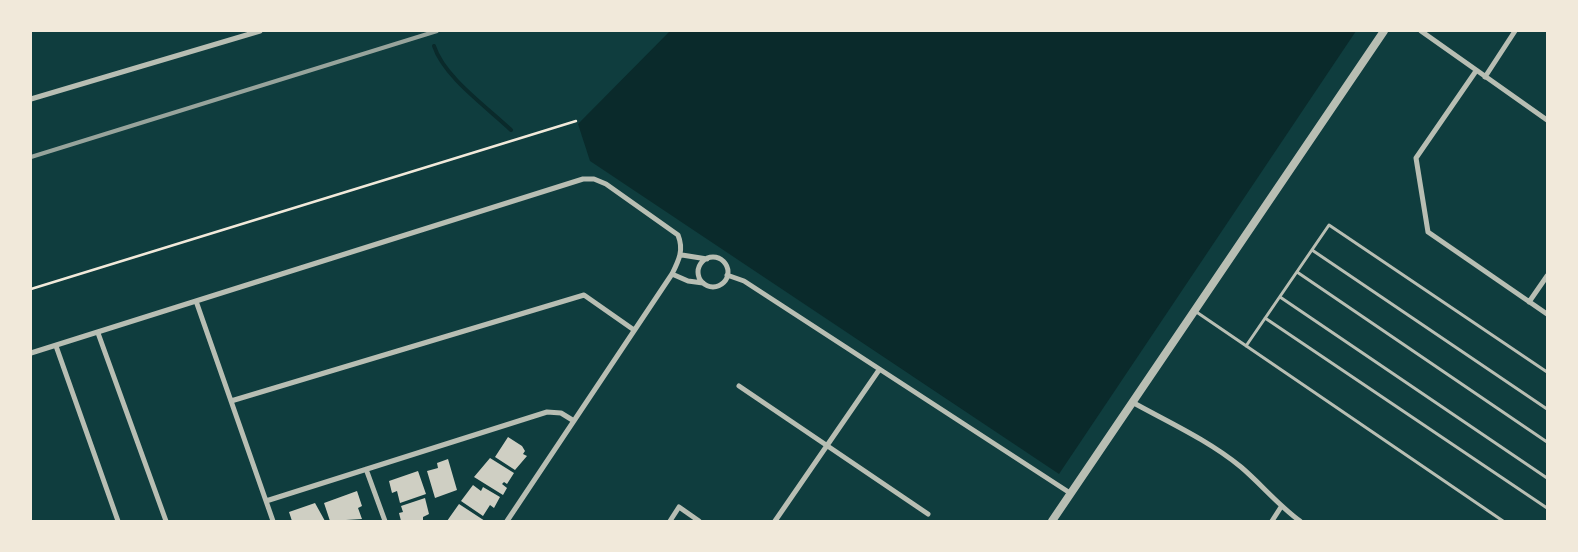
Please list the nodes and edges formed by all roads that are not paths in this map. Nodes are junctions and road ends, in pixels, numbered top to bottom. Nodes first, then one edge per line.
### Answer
1 (260, 31) edge
2 (1384, 31) edge
3 (1421, 31) edge
4 (1515, 31) edge
5 (1476, 71) junction
6 (1485, 77) junction
7 (31, 99) edge
8 (1547, 120) edge
9 (1312, 250) junction
10 (682, 255) junction
11 (707, 258) junction
12 (1297, 272) junction
13 (672, 274) junction
14 (727, 274) junction
15 (1547, 276) edge
16 (703, 283) junction
17 (1280, 297) junction
18 (196, 301) junction
19 (1528, 302) junction
20 (1194, 310) junction
21 (1547, 314) edge
22 (1265, 318) junction
23 (634, 330) junction
24 (98, 333) junction
25 (56, 346) junction
26 (1246, 346) junction
27 (31, 353) edge
28 (879, 370) junction
29 (1547, 372) edge
30 (739, 386) dead end
31 (231, 401) junction
32 (1132, 402) junction
33 (1547, 409) edge
34 (574, 421) junction
35 (1547, 442) edge
36 (827, 446) junction
37 (366, 470) junction
38 (1547, 478) edge
39 (1070, 493) junction
40 (266, 501) junction
41 (1281, 507) junction
42 (1547, 508) edge
43 (928, 514) dead end
44 (118, 521) edge
45 (166, 521) edge
46 (273, 521) edge
47 (385, 521) edge
48 (507, 521) edge
49 (670, 521) edge
50 (699, 521) edge
51 (775, 521) edge
52 (1052, 521) edge
53 (1272, 521) edge
54 (1300, 521) edge
55 (1503, 521) edge

1 - 7 street
2 - 20 street
3 - 5 street
4 - 6 street
5 - 6 street
5 - 19 street
6 - 8 street
9 - 12 lane
9 - 29 lane
9 - 33 lane
10 - 11 street
10 - 13 street
10 - 18 street
11 - 14 street
11 - 16 street
12 - 17 lane
12 - 35 lane
13 - 16 street
13 - 23 street
14 - 16 street
14 - 28 street
15 - 19 street
17 - 22 lane
17 - 38 lane
18 - 24 street
18 - 31 street
19 - 21 street
20 - 26 lane
20 - 32 street
22 - 26 lane
22 - 42 lane
23 - 31 street
23 - 34 street
24 - 25 street
24 - 45 street
25 - 27 street
25 - 44 street
26 - 55 lane
28 - 36 street
28 - 39 street
30 - 36 street
31 - 40 street
32 - 39 street
32 - 41 street
34 - 37 street
34 - 48 street
36 - 43 street
36 - 51 street
37 - 40 street
37 - 47 street
39 - 52 street
40 - 46 street
41 - 53 street
41 - 54 street
49 - 50 street

